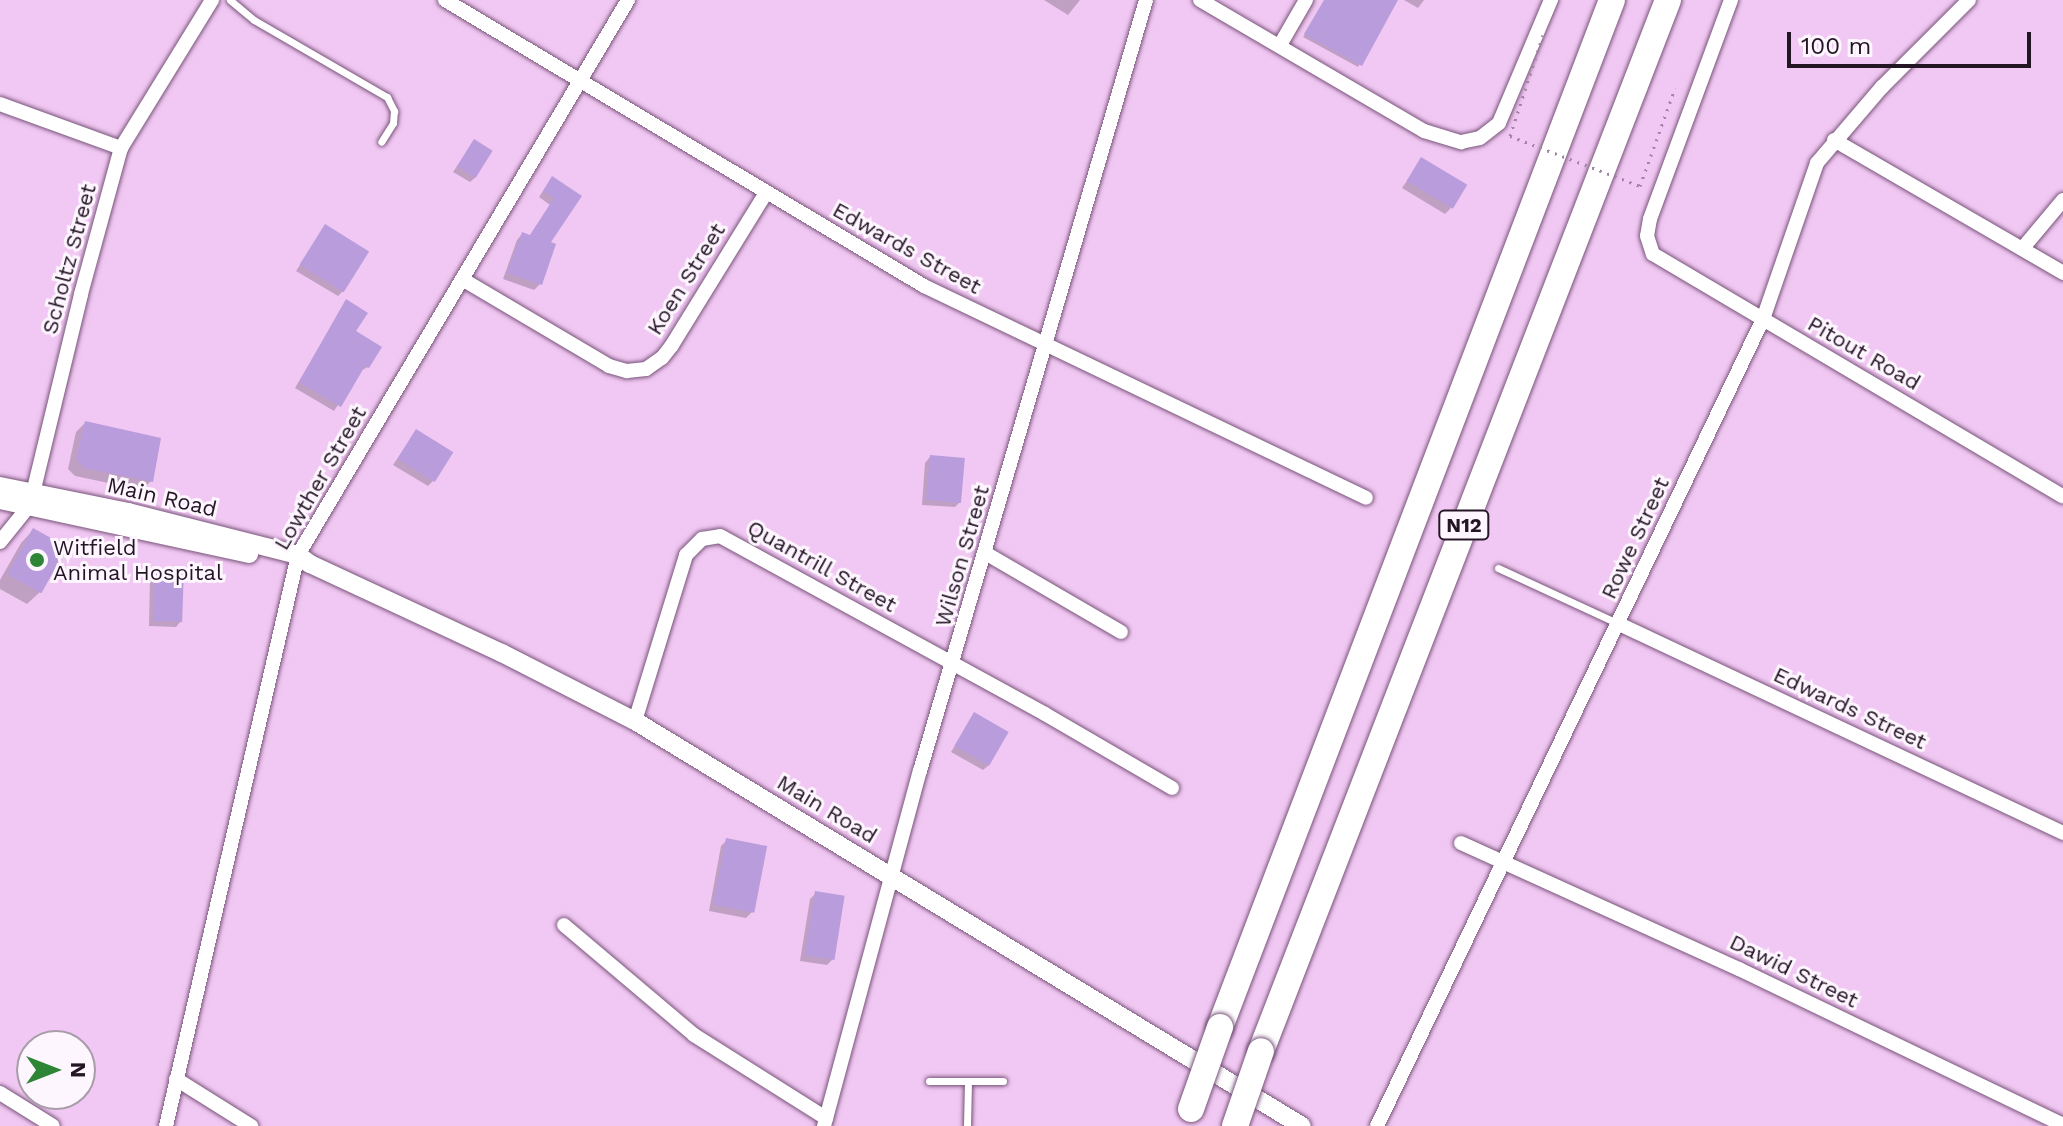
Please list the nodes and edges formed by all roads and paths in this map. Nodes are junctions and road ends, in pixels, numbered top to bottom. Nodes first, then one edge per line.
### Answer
1 (212, 0) edge
2 (230, 0) edge
3 (445, 0) edge
4 (628, 0) edge
5 (1146, 0) edge
6 (1200, 0) edge
7 (1306, 0) edge
8 (1551, 0) edge
9 (1612, 0) edge
10 (1668, 0) edge
11 (1731, 0) edge
12 (1969, 0) edge
13 (1543, 35) dead end
14 (1280, 45) junction
15 (578, 82) junction
16 (1675, 88) dead end
17 (0, 104) edge
18 (1834, 140) junction
19 (381, 142) dead end
20 (121, 148) junction
21 (766, 193) junction
22 (2063, 200) edge
23 (2022, 249) junction
24 (2063, 273) edge
25 (462, 279) junction
26 (1763, 319) junction
27 (1046, 345) junction
28 (0, 486) edge
29 (2063, 496) edge
30 (1366, 498) dead end
31 (0, 500) edge
32 (31, 500) junction
33 (0, 542) edge
34 (987, 554) junction
35 (301, 561) junction
36 (1498, 568) dead end
37 (1619, 624) junction
38 (1121, 632) dead end
39 (952, 665) junction
40 (635, 721) junction
41 (1172, 788) dead end
42 (2063, 833) edge
43 (1461, 843) dead end
44 (1504, 861) junction
45 (894, 878) junction
46 (564, 925) dead end
47 (176, 1079) junction
48 (929, 1081) dead end
49 (968, 1081) junction
50 (1003, 1081) dead end
51 (0, 1093) edge
52 (1188, 1117) edge
53 (825, 1122) edge
54 (2063, 1125) edge
55 (53, 1126) edge
56 (166, 1126) edge
57 (251, 1126) edge
58 (967, 1126) edge
59 (1235, 1126) edge
60 (1302, 1126) edge
61 (1377, 1126) edge

1 - 20 street, Scholtz Street
2 - 19 lane
3 - 15 street, Edwards Street
4 - 15 street, Lowther Street
5 - 27 street, Wilson Street
6 - 14 street
7 - 14 street
8 - 14 street
9 - 52 highway, N12, bridge
10 - 59 highway, N12, bridge
11 - 26 street, Pitout Road
12 - 18 street, Rowe Street
13 - 16 path, bridge
15 - 21 street, Edwards Street
15 - 25 street, Lowther Street
17 - 20 street
18 - 23 street
18 - 26 street, Rowe Street
20 - 32 street, Scholtz Street
21 - 25 street, Koen Street
21 - 27 street, Edwards Street
22 - 23 street
23 - 24 street
25 - 35 street, Lowther Street
26 - 29 street, Pitout Road
26 - 37 street, Rowe Street
27 - 30 street, Edwards Street
27 - 34 street, Wilson Street
28 - 32 street, Main Road
31 - 32 street, Main Road
32 - 33 street, Scholtz Street
32 - 35 street, Main Road
34 - 38 street
34 - 39 street, Wilson Street
35 - 40 street, Main Road
35 - 47 street, Lowther Street
36 - 37 lane
37 - 42 street, Edwards Street
37 - 44 street, Rowe Street
39 - 40 street, Quantrill Street
39 - 41 street, Quantrill Street
39 - 45 street, Wilson Street
40 - 45 street, Main Road
43 - 44 street, Dawid Street
44 - 54 street, Dawid Street
44 - 61 street, Rowe Street
45 - 53 street, Wilson Street
45 - 60 street, Main Road
46 - 53 street
47 - 56 street, Lowther Street
47 - 57 street
48 - 49 lane
49 - 50 lane
49 - 58 lane
51 - 55 street

